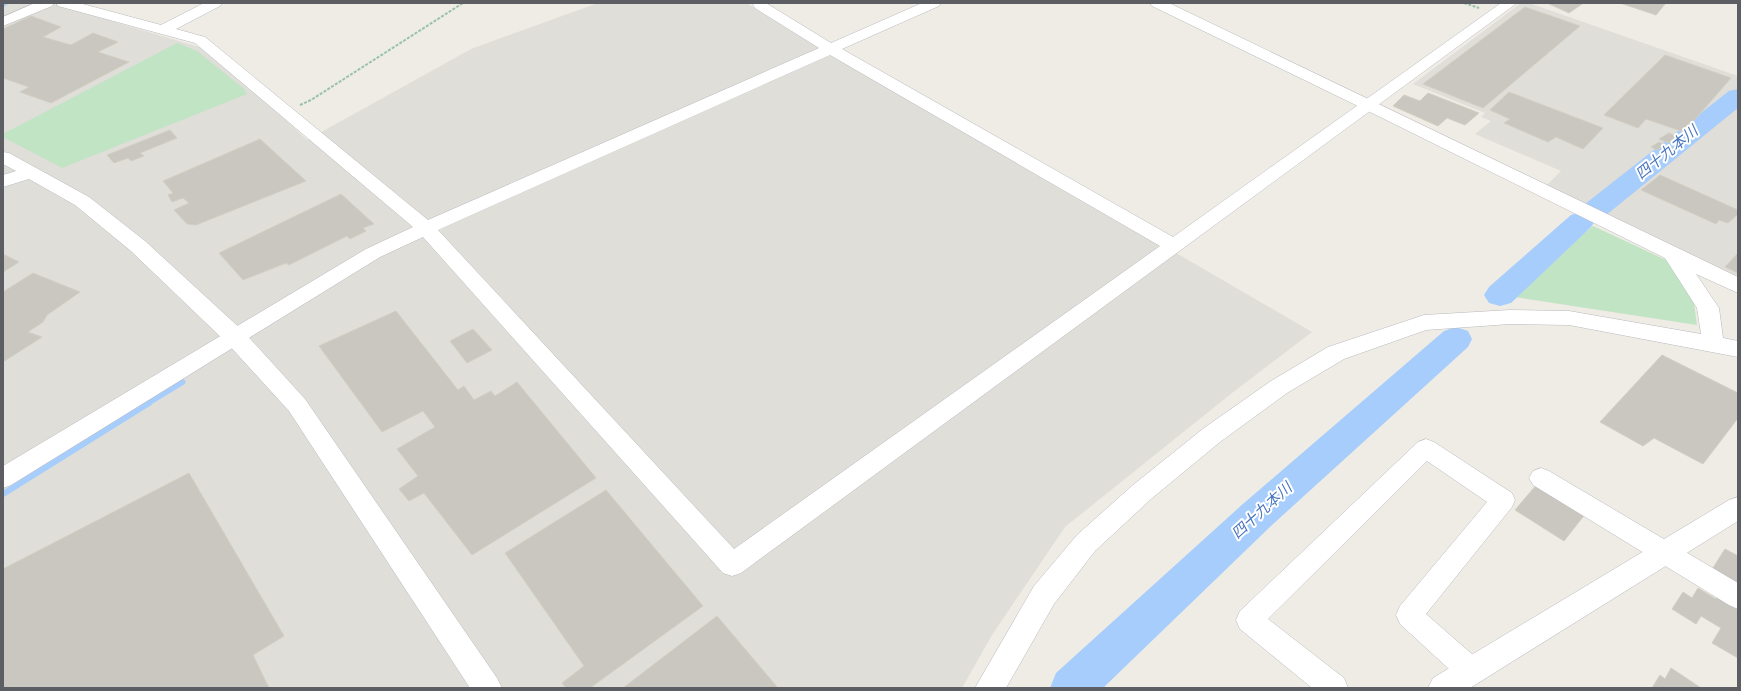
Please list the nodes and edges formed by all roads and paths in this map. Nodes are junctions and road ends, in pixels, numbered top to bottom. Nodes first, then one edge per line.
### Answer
1 (47, 3) edge
2 (63, 3) edge
3 (215, 3) edge
4 (462, 3) edge
5 (765, 3) edge
6 (934, 3) edge
7 (1157, 3) edge
8 (1510, 3) edge
9 (3, 22) edge
10 (164, 29) junction
11 (831, 49) junction
12 (1370, 105) junction
13 (285, 111) junction
14 (3, 157) edge
15 (30, 172) junction
16 (3, 181) edge
17 (426, 228) junction
18 (1175, 246) junction
19 (1672, 254) junction
20 (1738, 286) edge
21 (235, 337) junction
22 (1713, 344) junction
23 (1738, 349) edge
24 (3, 478) edge
25 (1541, 478) dead end
26 (1738, 508) edge
27 (1665, 553) junction
28 (1738, 597) edge
29 (1471, 671) junction
30 (487, 688) edge
31 (990, 688) edge
32 (1334, 688) edge
33 (1442, 688) edge

1 - 9 street
2 - 10 street
3 - 10 street
4 - 13 path
5 - 11 street
6 - 11 street
7 - 12 street
8 - 12 street
10 - 13 street
11 - 17 street
11 - 18 street
12 - 18 street
12 - 19 street
13 - 17 street
14 - 15 street
15 - 16 street
15 - 21 street
17 - 18 street
17 - 21 street
19 - 20 street
19 - 22 street
21 - 24 street
21 - 30 street
22 - 23 street
22 - 31 street
25 - 27 street
26 - 27 street
27 - 28 street
27 - 29 street
29 - 32 street
29 - 33 street

